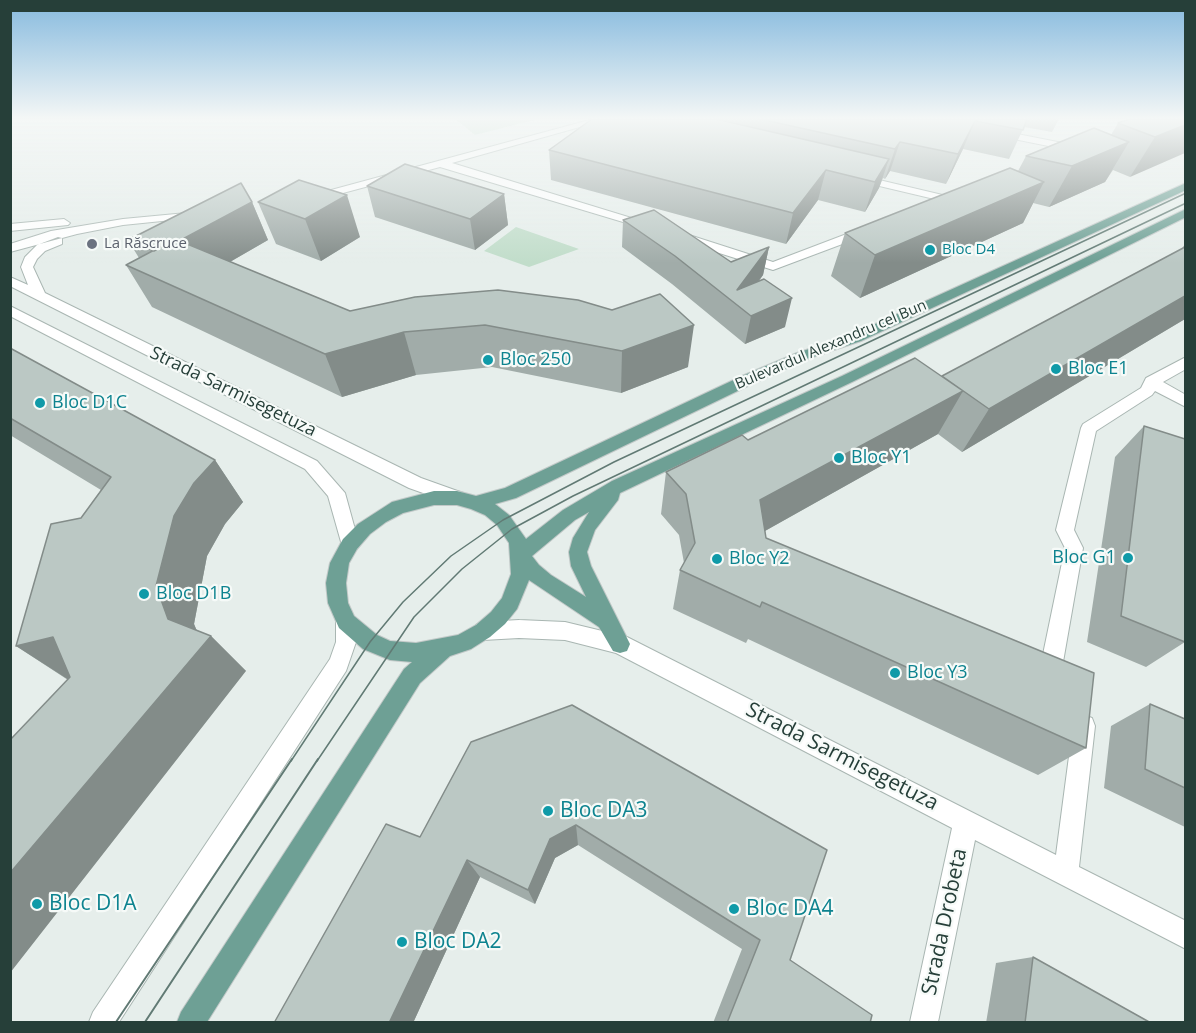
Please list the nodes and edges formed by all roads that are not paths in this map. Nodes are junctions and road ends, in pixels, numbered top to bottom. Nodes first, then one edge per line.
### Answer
1 (424, 167) edge
2 (453, 167) edge
3 (845, 174) edge
4 (1185, 186) edge
5 (297, 203) edge
6 (925, 208) edge
7 (1185, 212) edge
8 (206, 214) edge
9 (174, 217) junction
10 (123, 222) junction
11 (10, 228) edge
12 (871, 229) edge
13 (10, 248) edge
14 (10, 281) edge
15 (40, 297) junction
16 (10, 310) edge
17 (1185, 362) edge
18 (1151, 382) junction
19 (1185, 402) edge
20 (618, 486) junction
21 (457, 498) junction
22 (476, 503) junction
23 (351, 544) junction
24 (521, 554) junction
25 (606, 621) junction
26 (346, 622) junction
27 (483, 631) junction
28 (620, 644) junction
29 (443, 649) junction
30 (966, 821) junction
31 (1066, 873) junction
32 (1185, 936) edge
33 (103, 1023) edge
34 (191, 1023) edge
35 (924, 1023) edge

1 - 5 street
2 - 12 street
3 - 6 street
4 - 22 main road, Bulevardul Alexandru cel Bun
7 - 20 main road, Bulevardul Alexandru cel Bun
8 - 9 street
9 - 10 street
9 - 15 street
10 - 11 street
10 - 13 street
14 - 15 street, Strada Sarmisegetuza
15 - 21 street, Strada Sarmisegetuza
16 - 23 street, Strada Sarmisegetuza
17 - 18 street
18 - 19 street
18 - 31 street
20 - 24 main road, Bulevardul Alexandru cel Bun
20 - 25 main road
21 - 22 main road
21 - 23 main road
22 - 24 main road
23 - 26 main road
24 - 25 main road
24 - 27 main road
25 - 28 main road
26 - 29 main road
26 - 33 street
27 - 28 street, Strada Sarmisegetuza
27 - 29 main road
28 - 30 street, Strada Sarmisegetuza
29 - 34 main road
30 - 31 street, Strada Sarmisegetuza
30 - 35 street, Strada Drobeta
31 - 32 street, Strada Sarmisegetuza

